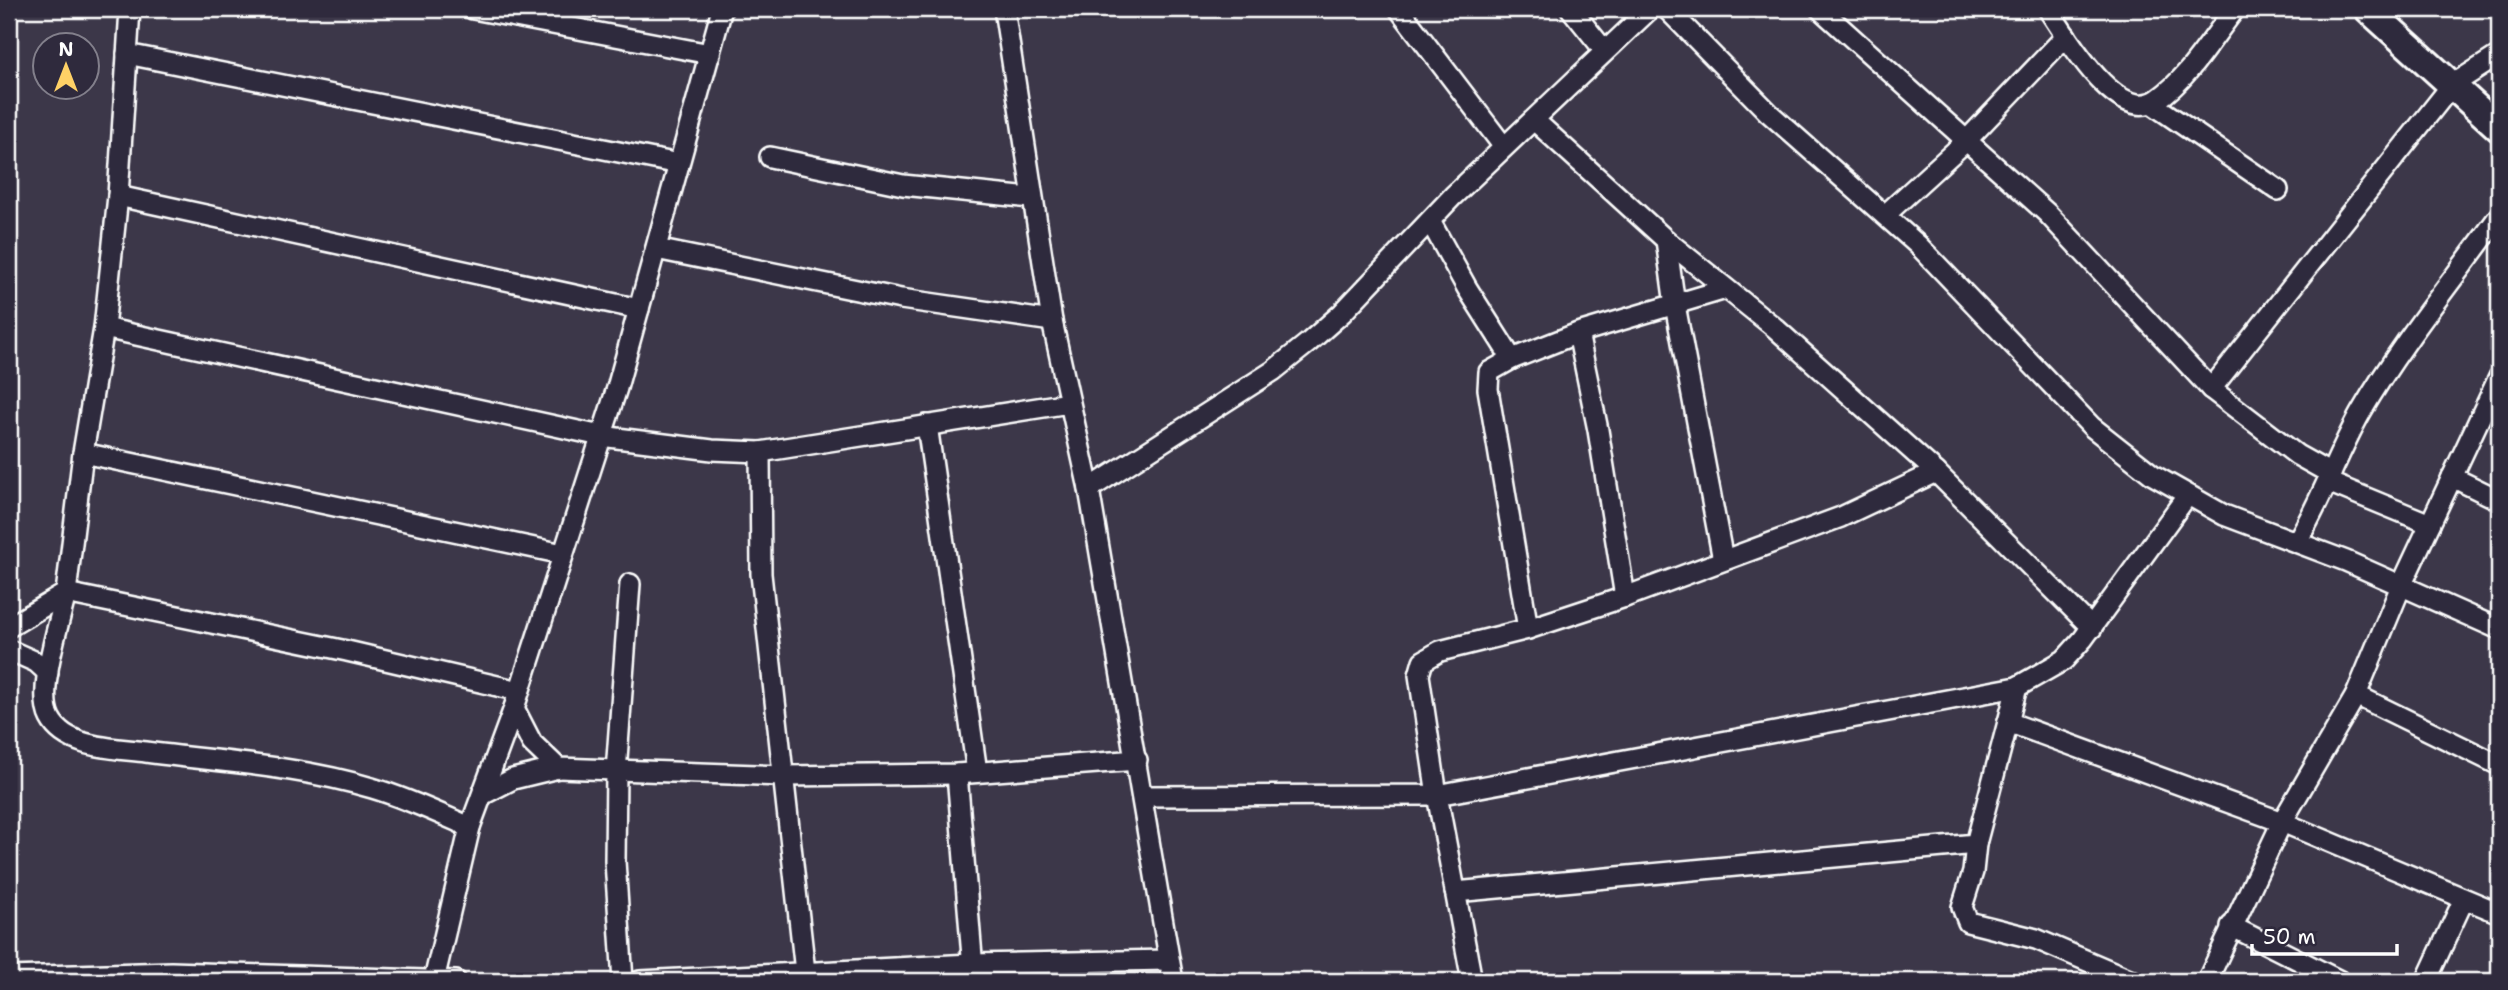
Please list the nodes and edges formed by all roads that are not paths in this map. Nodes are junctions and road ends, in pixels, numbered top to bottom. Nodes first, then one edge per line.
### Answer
1 (130, 9) edge
2 (472, 9) edge
3 (722, 9) edge
4 (1003, 9) edge
5 (1399, 9) edge
6 (1571, 9) edge
7 (1650, 9) edge
8 (1667, 9) edge
9 (1820, 9) edge
10 (2048, 9) edge
11 (2235, 9) edge
12 (2368, 9) edge
13 (518, 13) edge
14 (2066, 36) junction
15 (1604, 50) junction
16 (127, 54) junction
17 (710, 54) junction
18 (2499, 55) edge
19 (2452, 85) junction
20 (2151, 103) junction
21 (1534, 120) junction
22 (2499, 128) edge
23 (1966, 141) junction
24 (1504, 147) junction
25 (770, 157) dead end
26 (679, 164) junction
27 (2278, 190) dead end
28 (118, 196) junction
29 (1031, 198) junction
30 (1885, 215) junction
31 (2499, 216) edge
32 (1430, 221) junction
33 (1666, 240) junction
34 (656, 249) junction
35 (1726, 289) junction
36 (1675, 305) junction
37 (639, 309) junction
38 (1052, 321) junction
39 (104, 328) junction
40 (1578, 333) junction
41 (1512, 359) junction
42 (2499, 377) edge
43 (2211, 389) junction
44 (1069, 403) junction
45 (928, 425) junction
46 (601, 436) junction
47 (760, 452) junction
48 (83, 453) junction
49 (1936, 472) junction
50 (2452, 477) junction
51 (2330, 478) junction
52 (1089, 489) junction
53 (2186, 496) junction
54 (2499, 500) edge
55 (2430, 524) junction
56 (2297, 541) junction
57 (563, 554) junction
58 (1723, 560) junction
59 (629, 584) dead end
60 (2402, 586) junction
61 (66, 593) junction
62 (1625, 597) junction
63 (9, 627) edge
64 (2092, 628) junction
65 (1528, 629) junction
66 (2499, 629) edge
67 (9, 650) edge
68 (48, 673) junction
69 (2017, 687) junction
70 (2356, 695) junction
71 (516, 699) junction
72 (2008, 722) junction
73 (1137, 760) junction
74 (2499, 765) edge
75 (558, 768) junction
76 (616, 772) junction
77 (967, 773) junction
78 (783, 776) junction
79 (484, 794) junction
80 (1437, 795) junction
81 (1143, 796) junction
82 (2282, 822) junction
83 (470, 827) junction
84 (1976, 844) junction
85 (1455, 892) junction
86 (2464, 899) junction
87 (2499, 913) edge
88 (2231, 926) junction
89 (1168, 960) junction
90 (973, 973) edge
91 (9, 977) edge
92 (131, 977) edge
93 (805, 977) edge
94 (294, 978) edge
95 (434, 979) junction
96 (456, 981) edge
97 (623, 981) edge
98 (640, 981) edge
99 (1172, 981) edge
100 (1472, 981) edge
101 (2134, 981) edge
102 (2207, 981) edge
103 (2340, 981) edge
104 (2426, 981) edge

1 - 16 street
2 - 13 street
3 - 17 street
4 - 29 street
5 - 24 street
6 - 15 street
7 - 15 street
8 - 30 street
9 - 23 street
10 - 14 street
11 - 20 street
12 - 19 street
13 - 17 street
14 - 20 street
14 - 23 street
15 - 21 street
16 - 26 street
16 - 28 street
17 - 26 street
18 - 19 street
19 - 22 street
19 - 43 street
20 - 27 street
21 - 24 street
21 - 33 street
23 - 30 street
23 - 43 street
24 - 32 street
25 - 29 street
26 - 34 street
28 - 37 street
28 - 39 street
29 - 38 street
30 - 53 street
31 - 51 street
32 - 41 street
32 - 52 street
33 - 35 street
33 - 36 street
34 - 37 street
34 - 38 street
35 - 36 street
35 - 49 street
36 - 40 street
36 - 58 street
37 - 46 street
38 - 44 street
39 - 46 street
39 - 48 street
40 - 41 street
40 - 62 street
41 - 65 street
42 - 50 street
43 - 51 street
44 - 45 street
44 - 52 street
45 - 47 street
45 - 77 street
46 - 47 street
46 - 57 street
47 - 78 street
48 - 57 street
48 - 61 street
49 - 58 street
49 - 64 street
50 - 54 street
50 - 55 street
51 - 55 street
51 - 56 street
52 - 73 street
53 - 56 street
53 - 64 street
55 - 60 street
56 - 60 street
57 - 71 street
58 - 62 street
59 - 76 street
60 - 66 street
60 - 70 street
61 - 63 street
61 - 68 street
61 - 71 street
62 - 65 street
64 - 69 street
65 - 80 street
67 - 68 street
68 - 83 street
69 - 72 street
69 - 80 street
70 - 74 street
70 - 82 street
71 - 75 street
71 - 79 street
72 - 82 street
72 - 84 street
73 - 77 street
73 - 81 street
75 - 76 street
75 - 79 street
76 - 78 street
76 - 97 street
77 - 78 street
77 - 90 street
78 - 93 street
79 - 83 street
80 - 81 street
80 - 85 street
81 - 89 street
82 - 86 street
82 - 88 street
83 - 95 street
84 - 85 street
84 - 101 street
85 - 100 street
86 - 87 street
86 - 104 street
88 - 102 street
88 - 103 street
89 - 90 street
89 - 99 street
90 - 93 street
91 - 92 street
92 - 94 street
93 - 98 street
94 - 95 street
95 - 96 street

